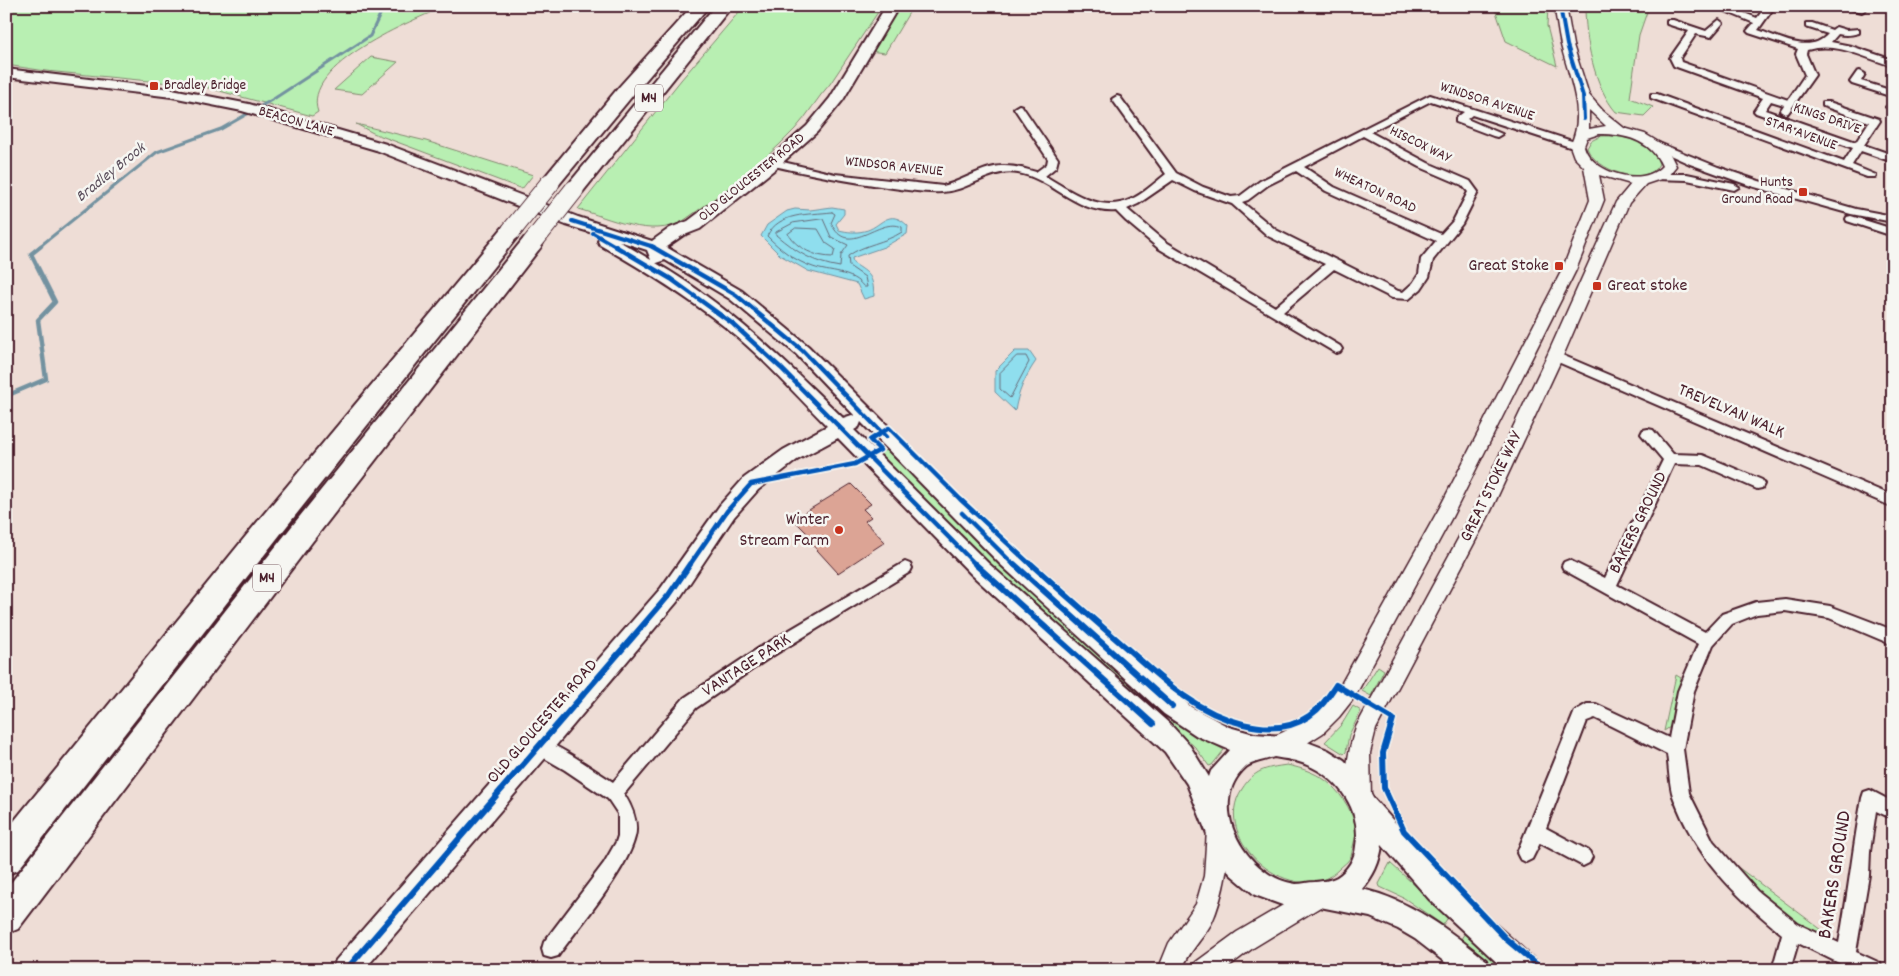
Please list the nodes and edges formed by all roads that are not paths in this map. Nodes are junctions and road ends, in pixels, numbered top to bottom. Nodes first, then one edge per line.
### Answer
1 (689, 6) edge
2 (701, 6) edge
3 (724, 6) edge
4 (735, 6) edge
5 (893, 6) edge
6 (1560, 6) edge
7 (1717, 6) edge
8 (1771, 6) edge
9 (1844, 6) edge
10 (1862, 9) dead end
11 (1758, 21) junction
12 (1670, 22) dead end
13 (1719, 23) dead end
14 (1809, 25) dead end
15 (1694, 31) junction
16 (1856, 31) dead end
17 (1833, 33) junction
18 (1825, 43) junction
19 (692, 44) junction
20 (1803, 48) junction
21 (1893, 63) edge
22 (6, 73) edge
23 (1860, 74) dead end
24 (24, 76) junction
25 (6, 77) edge
26 (626, 91) junction
27 (1891, 91) edge
28 (1583, 96) junction
29 (1654, 96) dead end
30 (1769, 97) junction
31 (1117, 99) dead end
32 (1790, 104) junction
33 (1826, 104) dead end
34 (1019, 108) dead end
35 (1471, 111) junction
36 (1447, 114) dead end
37 (1780, 118) junction
38 (1460, 120) junction
39 (1752, 120) junction
40 (1619, 131) junction
41 (1362, 132) junction
42 (1497, 134) dead end
43 (1580, 141) junction
44 (1654, 144) junction
45 (1858, 146) junction
46 (1893, 159) edge
47 (774, 163) junction
48 (1590, 165) junction
49 (1296, 166) junction
50 (1846, 166) junction
51 (1172, 175) junction
52 (1871, 175) dead end
53 (1038, 176) junction
54 (1659, 177) junction
55 (1641, 181) junction
56 (1234, 200) junction
57 (1119, 207) junction
58 (1893, 219) edge
59 (572, 221) junction
60 (694, 225) junction
61 (1893, 232) edge
62 (521, 237) junction
63 (1442, 239) junction
64 (654, 247) junction
65 (681, 262) junction
66 (1333, 263) junction
67 (671, 278) junction
68 (1275, 313) junction
69 (1336, 349) dead end
70 (1555, 356) junction
71 (864, 415) junction
72 (841, 429) junction
73 (1648, 434) dead end
74 (1670, 458) junction
75 (1757, 484) dead end
76 (1893, 502) edge
77 (1570, 566) dead end
78 (905, 568) dead end
79 (1608, 587) junction
80 (1893, 638) edge
81 (1708, 641) junction
82 (1271, 747) junction
83 (540, 748) junction
84 (1675, 749) junction
85 (614, 793) junction
86 (1362, 800) junction
87 (1893, 811) edge
88 (1217, 828) junction
89 (1536, 832) junction
90 (1526, 853) dead end
91 (1583, 857) dead end
92 (6, 858) edge
93 (1318, 897) junction
94 (6, 917) edge
95 (1792, 930) junction
96 (551, 949) dead end
97 (1846, 955) junction
98 (346, 970) edge
99 (1170, 970) edge
100 (1204, 970) edge
101 (1476, 970) edge
102 (1526, 970) edge
103 (1781, 970) edge
104 (1873, 970) edge

1 - 26 highway, M4
2 - 26 highway, M4
3 - 19 highway, M4
4 - 19 highway, M4
5 - 47 main road, OLD GLOUCESTER ROAD
6 - 28 street
7 - 11 street
8 - 11 street
9 - 10 street
11 - 20 street
12 - 15 street
13 - 15 street
14 - 17 street
15 - 30 street, KINGS DRIVE
16 - 17 street
17 - 18 street
18 - 20 street
18 - 21 street
19 - 62 highway, M4, bridge
20 - 32 street, KINGS DRIVE
22 - 24 main road, BEACON LANE
23 - 27 street
24 - 25 street
24 - 59 main road, BEACON LANE
26 - 62 highway, M4, bridge
28 - 40 street
28 - 43 street
29 - 39 street, STAR AVENUE
30 - 32 street, KINGS DRIVE
30 - 39 street
31 - 51 street
32 - 37 street, KINGS DRIVE
33 - 45 street, STAR AVENUE
34 - 53 street
35 - 38 street
35 - 41 street, WINDSOR AVENUE
35 - 43 street, WINDSOR AVENUE
36 - 38 street
37 - 39 street, KINGS DRIVE
37 - 45 street, KINGS DRIVE
38 - 42 street
39 - 50 street, STAR AVENUE
40 - 43 street
40 - 44 street
41 - 49 street, WINDSOR AVENUE
41 - 63 street, HISCOX WAY
43 - 48 street
44 - 54 street
44 - 58 street
45 - 46 street, KINGS DRIVE
45 - 50 street, STAR AVENUE
47 - 53 street, WINDSOR AVENUE
47 - 60 main road, OLD GLOUCESTER ROAD
48 - 55 street
48 - 82 street, GREAT STOKE WAY
49 - 56 street, WINDSOR AVENUE
49 - 63 street, WHEATON ROAD
50 - 52 street, STAR AVENUE
51 - 56 street
51 - 57 street
53 - 57 street, WINDSOR AVENUE
54 - 55 street
54 - 61 street
55 - 70 street, GREAT STOKE WAY
56 - 66 street
57 - 68 street
59 - 64 main road
59 - 67 main road
60 - 64 main road, OLD GLOUCESTER ROAD
60 - 65 main road, OLD GLOUCESTER ROAD
62 - 92 highway, M4
62 - 94 highway, M4
63 - 66 street
64 - 65 main road
64 - 67 main road
65 - 71 main road
66 - 68 street
67 - 72 main road
68 - 69 street
70 - 76 street, TREVELYAN WALK
70 - 86 street, GREAT STOKE WAY
71 - 72 main road, OLD GLOUCESTER ROAD
71 - 82 main road
72 - 83 main road, OLD GLOUCESTER ROAD
72 - 88 main road
73 - 74 street, BAKERS GROUND
74 - 75 street, BAKERS GROUND
74 - 79 street, BAKERS GROUND
77 - 79 street, BAKERS GROUND
78 - 85 street, VANTAGE PARK
79 - 81 street, BAKERS GROUND
80 - 81 street, BAKERS GROUND
81 - 84 street, BAKERS GROUND
82 - 86 main road
82 - 88 main road
83 - 85 street
83 - 98 main road, OLD GLOUCESTER ROAD
84 - 89 street
84 - 95 street, BAKERS GROUND
85 - 96 street
86 - 93 main road
86 - 102 main road
87 - 97 street, BAKERS GROUND
88 - 93 main road
88 - 99 street
89 - 90 street
89 - 91 street
93 - 100 street
93 - 101 main road
95 - 97 street, BAKERS GROUND
95 - 103 street, BAKERS GROUND
97 - 104 street, BAKERS GROUND

